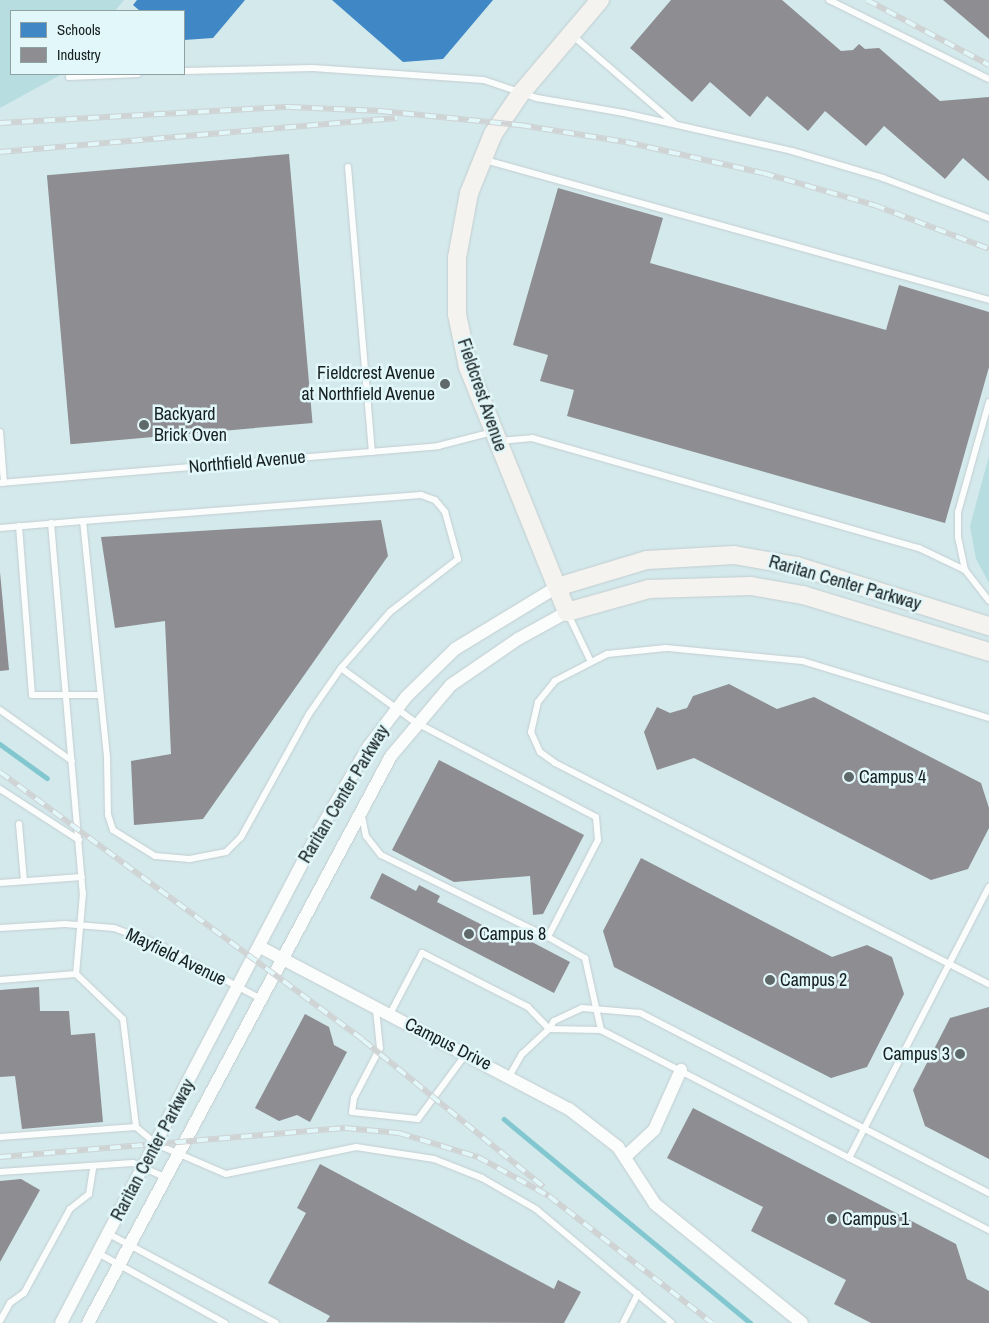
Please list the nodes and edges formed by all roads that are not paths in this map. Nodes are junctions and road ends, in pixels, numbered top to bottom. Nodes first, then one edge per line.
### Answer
1 (600, 0) edge
2 (829, 0) edge
3 (571, 34) junction
4 (185, 71) edge
5 (115, 75) edge
6 (69, 77) dead end
7 (989, 80) edge
8 (521, 93) junction
9 (675, 124) junction
10 (481, 159) junction
11 (348, 167) dead end
12 (989, 218) edge
13 (989, 300) edge
14 (989, 402) edge
15 (0, 432) edge
16 (495, 436) junction
17 (372, 452) junction
18 (2, 483) edge
19 (83, 521) junction
20 (52, 523) junction
21 (19, 526) junction
22 (0, 528) edge
23 (965, 570) junction
24 (556, 587) junction
25 (989, 602) edge
26 (567, 612) junction
27 (989, 626) edge
28 (989, 652) edge
29 (590, 660) junction
30 (341, 668) junction
31 (100, 695) junction
32 (66, 696) junction
33 (396, 709) junction
34 (0, 710) edge
35 (989, 718) edge
36 (416, 722) junction
37 (72, 762) junction
38 (0, 789) edge
39 (366, 799) junction
40 (19, 824) dead end
41 (79, 840) junction
42 (82, 877) junction
43 (24, 881) junction
44 (0, 883) edge
45 (989, 887) edge
46 (81, 924) junction
47 (0, 928) edge
48 (548, 937) junction
49 (260, 946) junction
50 (281, 958) junction
51 (949, 963) junction
52 (76, 974) junction
53 (0, 980) edge
54 (989, 984) edge
55 (239, 987) junction
56 (259, 998) junction
57 (373, 1005) junction
58 (596, 1008) junction
59 (390, 1014) junction
60 (549, 1029) junction
61 (601, 1030) junction
62 (466, 1053) junction
63 (681, 1070) junction
64 (510, 1075) junction
65 (136, 1127) junction
66 (864, 1128) junction
67 (0, 1137) edge
68 (156, 1144) junction
69 (177, 1153) junction
70 (626, 1156) junction
71 (849, 1158) junction
72 (144, 1166) junction
73 (93, 1168) junction
74 (0, 1172) edge
75 (165, 1177) junction
76 (989, 1193) edge
77 (989, 1230) edge
78 (108, 1234) junction
79 (129, 1245) junction
80 (98, 1253) junction
81 (119, 1264) junction
82 (638, 1294) junction
83 (0, 1321) edge
84 (61, 1323) edge
85 (88, 1323) edge
86 (225, 1323) edge
87 (276, 1323) edge
88 (623, 1323) edge
89 (672, 1323) edge
90 (802, 1323) edge

1 - 3 street, Fieldcrest Avenue
2 - 7 lane
3 - 8 street, Fieldcrest Avenue
3 - 9 lane
4 - 8 lane
5 - 6 lane
8 - 9 lane
8 - 10 street, Fieldcrest Avenue
9 - 12 lane
10 - 13 lane
10 - 16 street, Fieldcrest Avenue
11 - 17 lane
14 - 23 lane
15 - 18 lane
16 - 17 lane, Northfield Avenue
16 - 23 lane, Northfield Avenue
16 - 24 street, Fieldcrest Avenue
17 - 18 lane, Northfield Avenue
19 - 20 lane
19 - 30 lane
19 - 31 lane
20 - 21 lane
20 - 32 lane
21 - 22 lane
21 - 32 lane
23 - 25 lane
24 - 26 street, Fieldcrest Avenue
24 - 27 street, Raritan Center Parkway
24 - 33 street, Raritan Center Parkway
26 - 28 street, Raritan Center Parkway
26 - 29 lane
26 - 36 street, Raritan Center Parkway
29 - 35 lane
29 - 51 lane
30 - 31 lane
30 - 33 lane
31 - 32 lane
32 - 37 lane
33 - 36 lane
33 - 49 street, Raritan Center Parkway
34 - 37 lane
36 - 39 street, Raritan Center Parkway
36 - 48 lane
37 - 41 lane
38 - 41 lane
39 - 48 lane
39 - 50 street, Raritan Center Parkway
40 - 43 lane
41 - 42 lane
42 - 43 lane
42 - 46 lane
43 - 44 lane
45 - 51 lane
46 - 47 lane, Mayfield Avenue
46 - 52 lane
46 - 55 lane, Mayfield Avenue
48 - 58 lane
49 - 50 street, Campus Drive
49 - 55 street, Raritan Center Parkway
50 - 56 street, Raritan Center Parkway
50 - 57 street, Campus Drive
51 - 54 lane
51 - 66 lane
52 - 53 lane
52 - 65 lane
55 - 56 lane, Mayfield Avenue
55 - 68 street, Raritan Center Parkway
56 - 69 street, Raritan Center Parkway
57 - 59 street, Campus Drive
57 - 62 lane
58 - 60 lane
58 - 61 lane
58 - 66 lane
59 - 60 lane
59 - 62 street, Campus Drive
60 - 61 lane
60 - 64 lane
61 - 63 lane
62 - 64 street, Campus Drive
63 - 70 street
63 - 71 lane
64 - 70 street, Campus Drive
65 - 67 lane
65 - 68 lane
66 - 71 lane
66 - 76 lane
68 - 69 lane
68 - 72 street, Raritan Center Parkway
69 - 75 street, Raritan Center Parkway
69 - 82 lane
70 - 90 street, Campus Drive
71 - 77 lane
72 - 73 lane
72 - 75 lane
72 - 78 street, Raritan Center Parkway
73 - 74 lane
73 - 83 lane
75 - 79 street, Raritan Center Parkway
78 - 79 lane
78 - 80 street, Raritan Center Parkway
79 - 81 street, Raritan Center Parkway
79 - 87 lane
80 - 81 lane
80 - 84 street, Raritan Center Parkway
81 - 85 street, Raritan Center Parkway
81 - 86 lane
82 - 88 lane
82 - 89 lane

